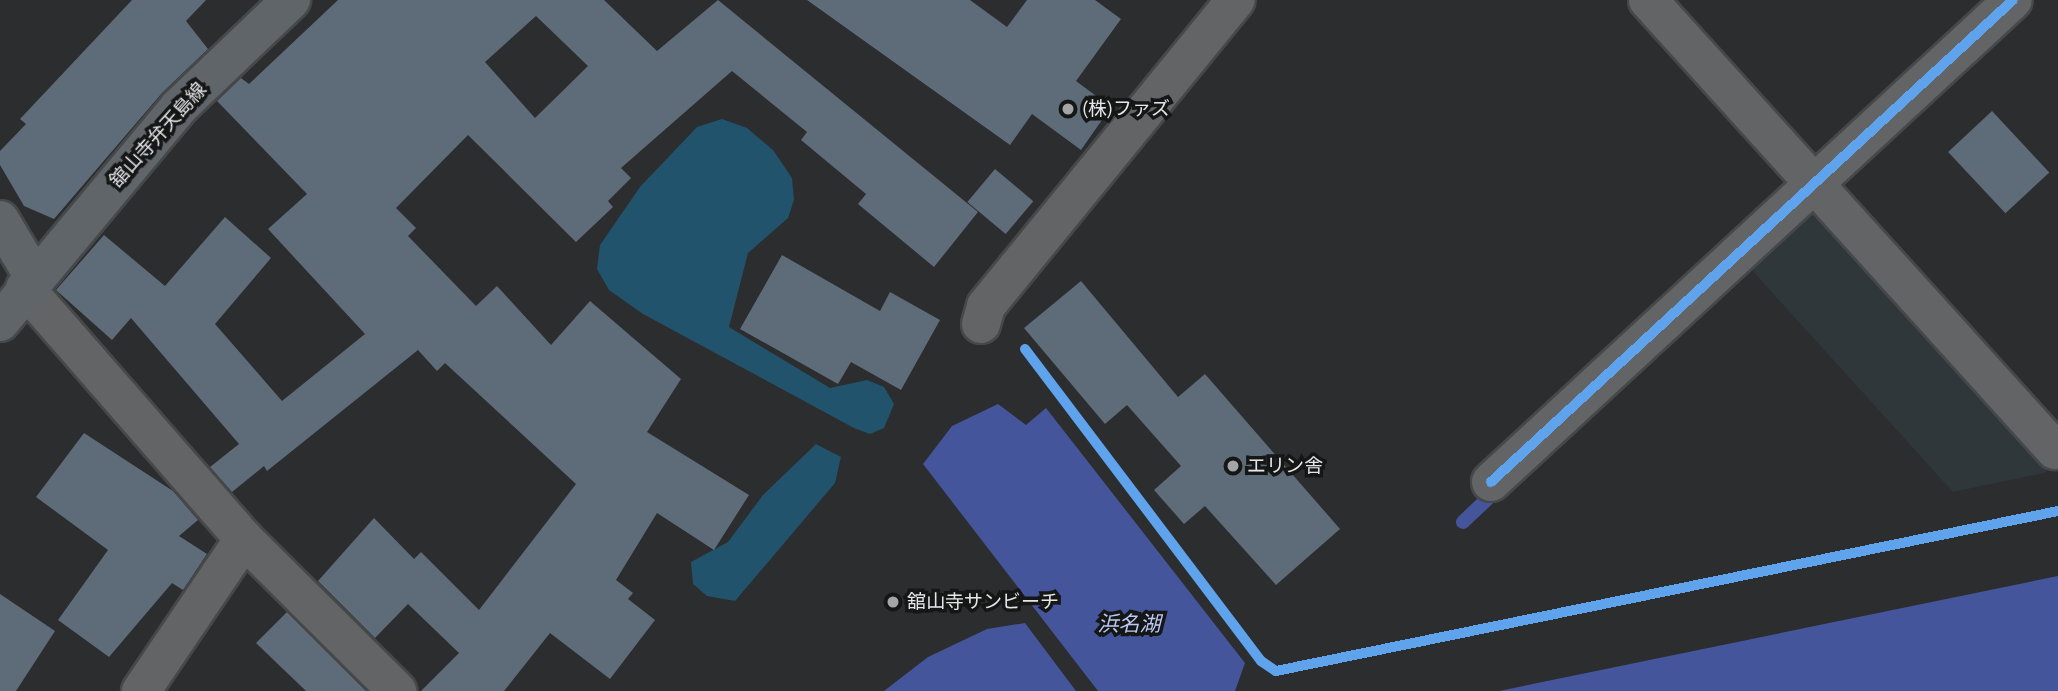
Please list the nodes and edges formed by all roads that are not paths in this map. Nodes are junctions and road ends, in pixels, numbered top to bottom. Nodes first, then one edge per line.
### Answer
1 (1236, 0) edge
2 (1648, 0) edge
3 (2013, 0) edge
4 (275, 5) edge
5 (1815, 183) junction
6 (0, 220) edge
7 (29, 283) junction
8 (0, 322) edge
9 (981, 324) dead end
10 (2055, 450) dead end
11 (1491, 482) dead end
12 (244, 539) junction
13 (141, 691) edge
14 (397, 691) edge

1 - 9 street
2 - 5 street
3 - 5 street
4 - 7 main road, 舘山寺弁天島線
5 - 10 street
5 - 11 street
6 - 7 main road
7 - 8 main road, 舘山寺弁天島線
7 - 12 street
12 - 13 street
12 - 14 street

